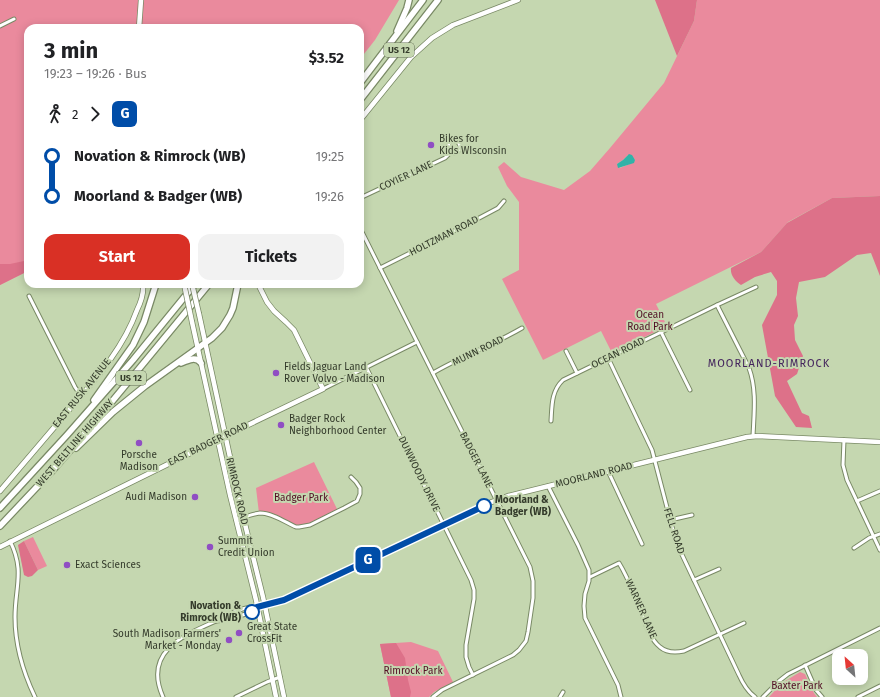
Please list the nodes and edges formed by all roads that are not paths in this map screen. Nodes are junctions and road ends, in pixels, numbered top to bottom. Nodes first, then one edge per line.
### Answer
1 (141, 0) edge
2 (409, 0) edge
3 (423, 0) edge
4 (438, 0) edge
5 (518, 0) edge
6 (14, 19) dead end
7 (139, 24) edge
8 (0, 26) edge
9 (394, 40) junction
10 (364, 78) edge
11 (364, 95) edge
12 (364, 115) edge
13 (451, 152) junction
14 (364, 196) edge
15 (504, 201) dead end
16 (364, 236) edge
17 (380, 268) junction
18 (756, 287) dead end
19 (143, 288) edge
20 (155, 288) edge
21 (185, 288) edge
22 (191, 288) edge
23 (195, 288) edge
24 (206, 288) edge
25 (237, 288) edge
26 (260, 288) edge
27 (29, 296) dead end
28 (717, 305) junction
29 (522, 328) dead end
30 (661, 332) junction
31 (205, 342) junction
32 (417, 342) junction
33 (198, 348) junction
34 (566, 351) dead end
35 (608, 358) junction
36 (201, 362) junction
37 (175, 365) junction
38 (366, 367) junction
39 (433, 373) junction
40 (577, 373) junction
41 (323, 388) junction
42 (690, 390) dead end
43 (81, 396) junction
44 (551, 421) dead end
45 (67, 435) junction
46 (225, 436) junction
47 (753, 436) junction
48 (218, 439) junction
49 (844, 440) junction
50 (880, 442) edge
51 (655, 460) junction
52 (52, 472) junction
53 (608, 472) junction
54 (351, 477) dead end
55 (548, 486) junction
56 (0, 491) edge
57 (880, 491) edge
58 (497, 500) junction
59 (857, 502) junction
60 (0, 508) edge
61 (692, 515) dead end
62 (243, 517) junction
63 (236, 520) junction
64 (670, 520) junction
65 (444, 525) junction
66 (0, 526) edge
67 (880, 534) edge
68 (874, 537) junction
69 (10, 541) junction
70 (642, 544) dead end
71 (0, 547) edge
72 (854, 548) dead end
73 (880, 550) edge
74 (719, 569) dead end
75 (590, 577) junction
76 (694, 580) junction
77 (265, 605) junction
78 (257, 607) junction
79 (744, 623) dead end
80 (880, 628) edge
81 (720, 635) junction
82 (805, 665) junction
83 (473, 675) junction
84 (280, 678) junction
85 (273, 680) junction
86 (880, 686) edge
87 (563, 692) dead end
88 (35, 697) edge
89 (164, 697) edge
90 (236, 697) edge
91 (276, 697) edge
92 (284, 697) edge
93 (433, 697) edge
94 (560, 697) edge
95 (621, 697) edge
96 (755, 697) edge
97 (763, 697) edge
98 (822, 697) edge
99 (858, 697) edge

1 - 7 street
2 - 9 highway
3 - 9 highway, US 12
4 - 11 highway, US 12
5 - 12 street
6 - 8 street
9 - 10 highway, US 12
13 - 13 street, COYIER LANE
13 - 14 street, COYIER LANE
15 - 17 street, HOLTZMAN ROAD
16 - 17 street, BADGER LANE
17 - 32 street, BADGER LANE
18 - 28 street, OCEAN ROAD
19 - 43 street, EAST RUSK AVENUE
20 - 45 highway
21 - 33 street, RIMROCK ROAD, bridge
22 - 45 highway, WEST BELTLINE HIGHWAY / US 12
23 - 31 street, RIMROCK ROAD, bridge
24 - 52 highway, WEST BELTLINE HIGHWAY / US 12
25 - 31 highway
26 - 41 street
27 - 43 street
28 - 30 street, OCEAN ROAD
28 - 47 street
29 - 39 street, MUNN ROAD
30 - 35 street, OCEAN ROAD
30 - 42 street
31 - 33 highway
31 - 46 street, RIMROCK ROAD
32 - 38 street, EAST BADGER ROAD
32 - 39 street, BADGER LANE
33 - 36 street, RIMROCK ROAD
33 - 37 highway
34 - 40 street
35 - 40 street, OCEAN ROAD
35 - 51 street, FELL ROAD
36 - 37 highway
36 - 48 street, RIMROCK ROAD
37 - 52 highway
38 - 41 street, EAST BADGER ROAD
38 - 65 street, DUNWOODY DRIVE
39 - 58 street, BADGER LANE
40 - 44 street, OCEAN ROAD
41 - 46 street, EAST BADGER ROAD
43 - 56 street, EAST RUSK AVENUE
45 - 60 highway, WEST BELTLINE HIGHWAY / US 12
46 - 48 street, EAST BADGER ROAD
46 - 62 street, RIMROCK ROAD
47 - 49 street, MOORLAND ROAD
47 - 51 street, MOORLAND ROAD
48 - 63 street, RIMROCK ROAD
48 - 69 street, EAST BADGER ROAD
49 - 50 street, MOORLAND ROAD
49 - 59 street
51 - 53 street, MOORLAND ROAD
51 - 64 street, FELL ROAD
52 - 66 highway, WEST BELTLINE HIGHWAY / US 12
53 - 55 street, MOORLAND ROAD
53 - 70 street
54 - 62 street
55 - 58 street, MOORLAND ROAD
55 - 75 street
57 - 59 street
58 - 65 street, MOORLAND ROAD
58 - 83 street, BADGER LANE
59 - 68 street
61 - 64 street
62 - 63 street
62 - 77 street, RIMROCK ROAD
63 - 78 street, RIMROCK ROAD
64 - 76 street, FELL ROAD
65 - 77 street, MOORLAND ROAD
65 - 83 street, DUNWOODY DRIVE
67 - 68 street
68 - 72 street
68 - 73 street
69 - 71 street, EAST BADGER ROAD
69 - 88 street
74 - 76 street
75 - 81 street, WARNER LANE
75 - 95 street
76 - 81 street, FELL ROAD
77 - 78 street, MOORLAND ROAD
77 - 84 street, RIMROCK ROAD
78 - 85 street, RIMROCK ROAD
78 - 89 street
79 - 81 street
80 - 82 street
81 - 96 street, FELL ROAD
82 - 97 street
82 - 98 street
83 - 93 street, BADGER LANE
84 - 85 street
84 - 92 street, RIMROCK ROAD
85 - 90 street
85 - 91 street, RIMROCK ROAD
86 - 99 street
87 - 94 street

